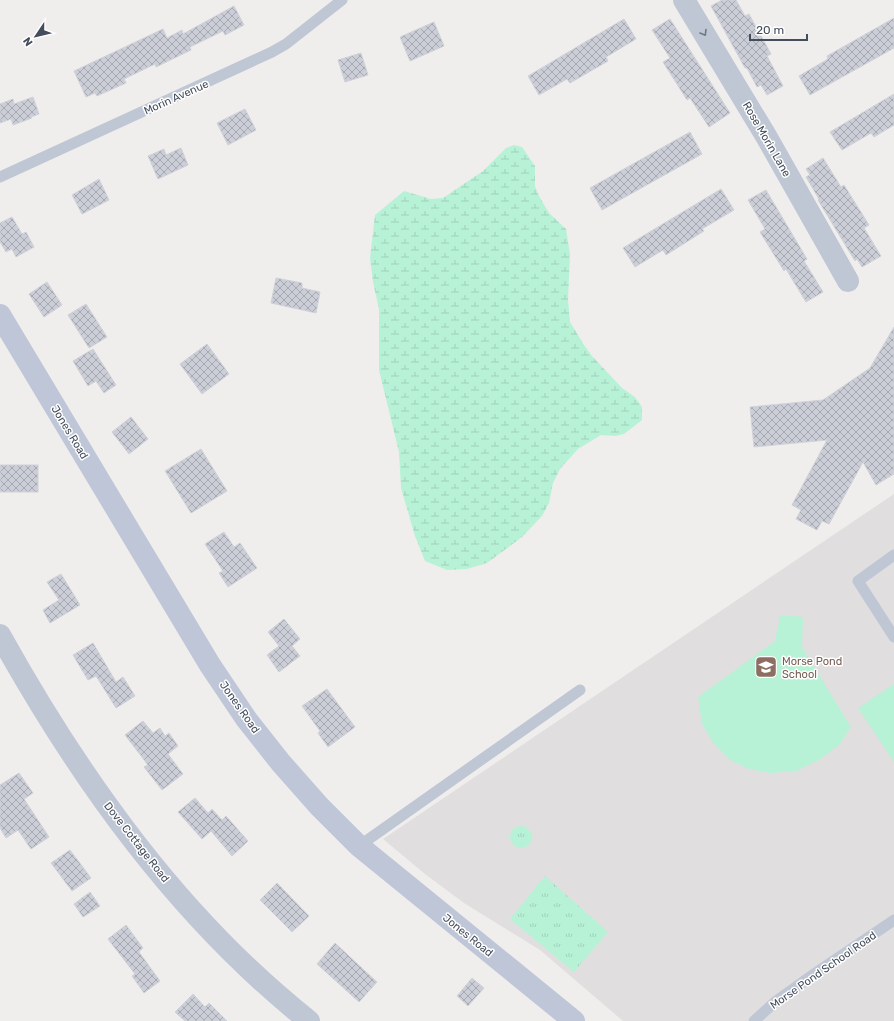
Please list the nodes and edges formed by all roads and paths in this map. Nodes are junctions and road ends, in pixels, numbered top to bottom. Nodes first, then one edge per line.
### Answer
1 (342, 0) edge
2 (684, 0) edge
3 (0, 177) edge
4 (848, 280) dead end
5 (0, 315) edge
6 (894, 555) edge
7 (0, 635) edge
8 (894, 637) edge
9 (580, 690) dead end
10 (359, 846) junction
11 (894, 920) edge
12 (309, 1021) edge
13 (574, 1021) edge
14 (754, 1021) edge

1 - 3 lane, Morin Avenue
2 -> 4 street, Rose Morin Lane
5 - 10 main road, Jones Road
6 - 8 lane
7 - 12 street, Dove Cottage Road
9 - 10 lane
10 - 13 main road, Jones Road
11 - 14 lane, Morse Pond School Road

